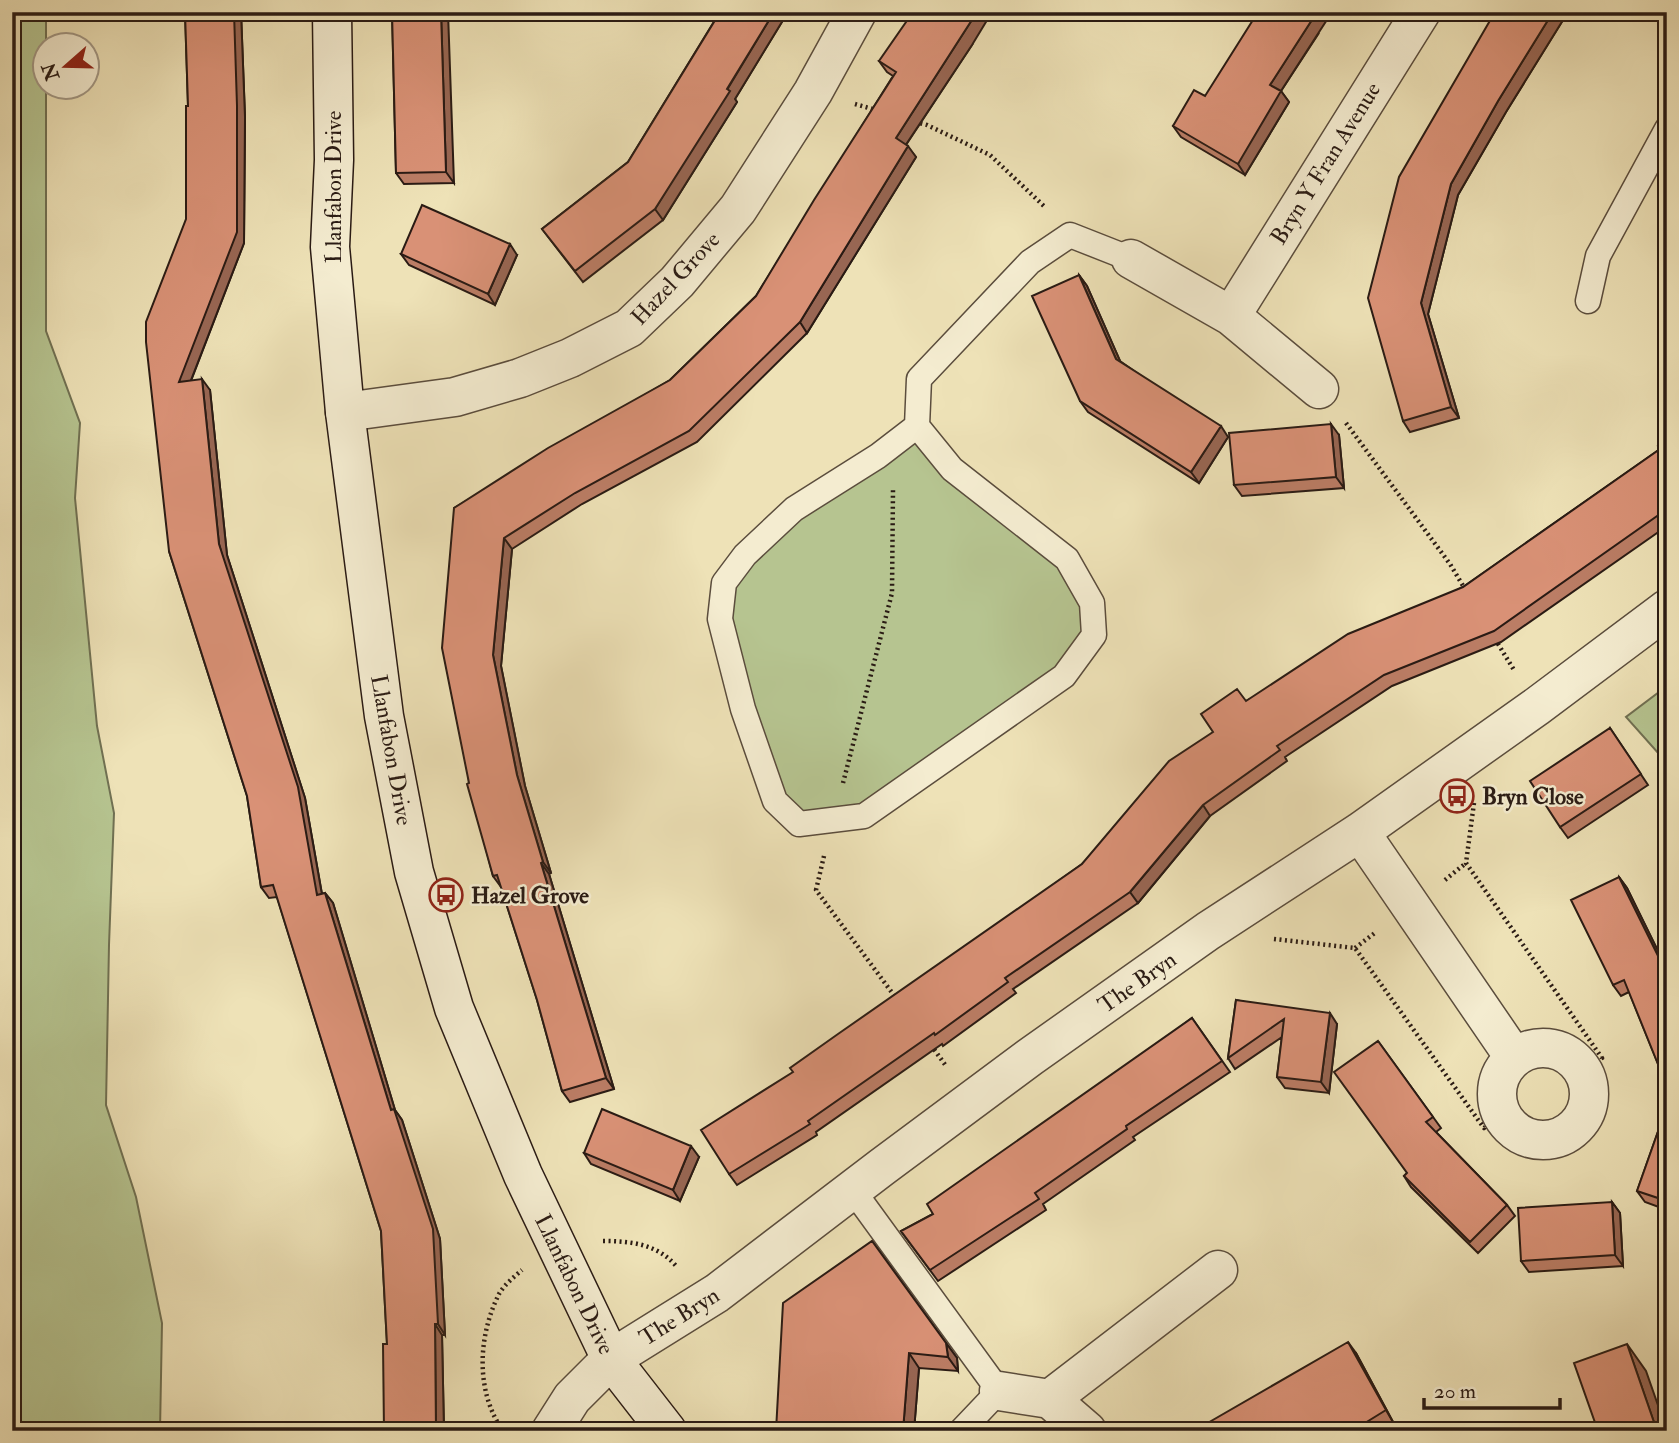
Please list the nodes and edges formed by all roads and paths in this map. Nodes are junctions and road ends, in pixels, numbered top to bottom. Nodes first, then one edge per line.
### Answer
1 (332, 12) edge
2 (858, 12) edge
3 (1421, 12) edge
4 (813, 92) junction
5 (876, 110) edge
6 (914, 121) edge
7 (1667, 129) edge
8 (1070, 234) junction
9 (1131, 258) joint
10 (1588, 301) dead end
11 (1231, 316) junction
12 (1319, 389) joint
13 (345, 412) junction
14 (918, 426) junction
15 (1470, 598) edge
16 (1667, 609) edge
17 (1491, 632) edge
18 (1535, 707) junction
19 (1482, 745) junction
20 (1360, 832) junction
21 (1208, 931) junction
22 (1514, 1057) junction
23 (1580, 1066) junction
24 (1501, 1115) junction
25 (852, 1189) junction
26 (554, 1241) junction
27 (1218, 1270) dead end
28 (704, 1301) junction
29 (611, 1359) junction
30 (999, 1391) junction
31 (1050, 1399) junction
32 (503, 1431) edge
33 (551, 1431) edge
34 (667, 1431) edge
35 (961, 1431) edge
36 (1087, 1431) edge

1 - 13 street, Llanfabon Drive
2 - 4 street, Hazel Grove
3 - 11 street, Bryn Y Fran Avenue
4 - 5 path
4 - 13 street, Hazel Grove
6 - 8 path
7 - 10 lane
8 - 9 lane
8 - 14 lane
9 - 11 street
11 - 12 street
12 - 15 path
13 - 26 street, Llanfabon Drive
14 - 14 lane
16 - 18 street, The Bryn
17 - 18 path
18 - 19 street, The Bryn
19 - 20 street, The Bryn
19 - 23 path
20 - 21 street, The Bryn
20 - 22 street
21 - 24 path
21 - 25 street, The Bryn
22 - 23 street
22 - 24 street
23 - 24 street
25 - 28 street, The Bryn
25 - 30 lane
26 - 28 path
26 - 29 street, Llanfabon Drive
26 - 32 path
27 - 31 street
28 - 29 street, The Bryn
29 - 33 street, The Bryn
29 - 34 street, Llanfabon Drive
30 - 31 street
30 - 35 lane
31 - 36 street

